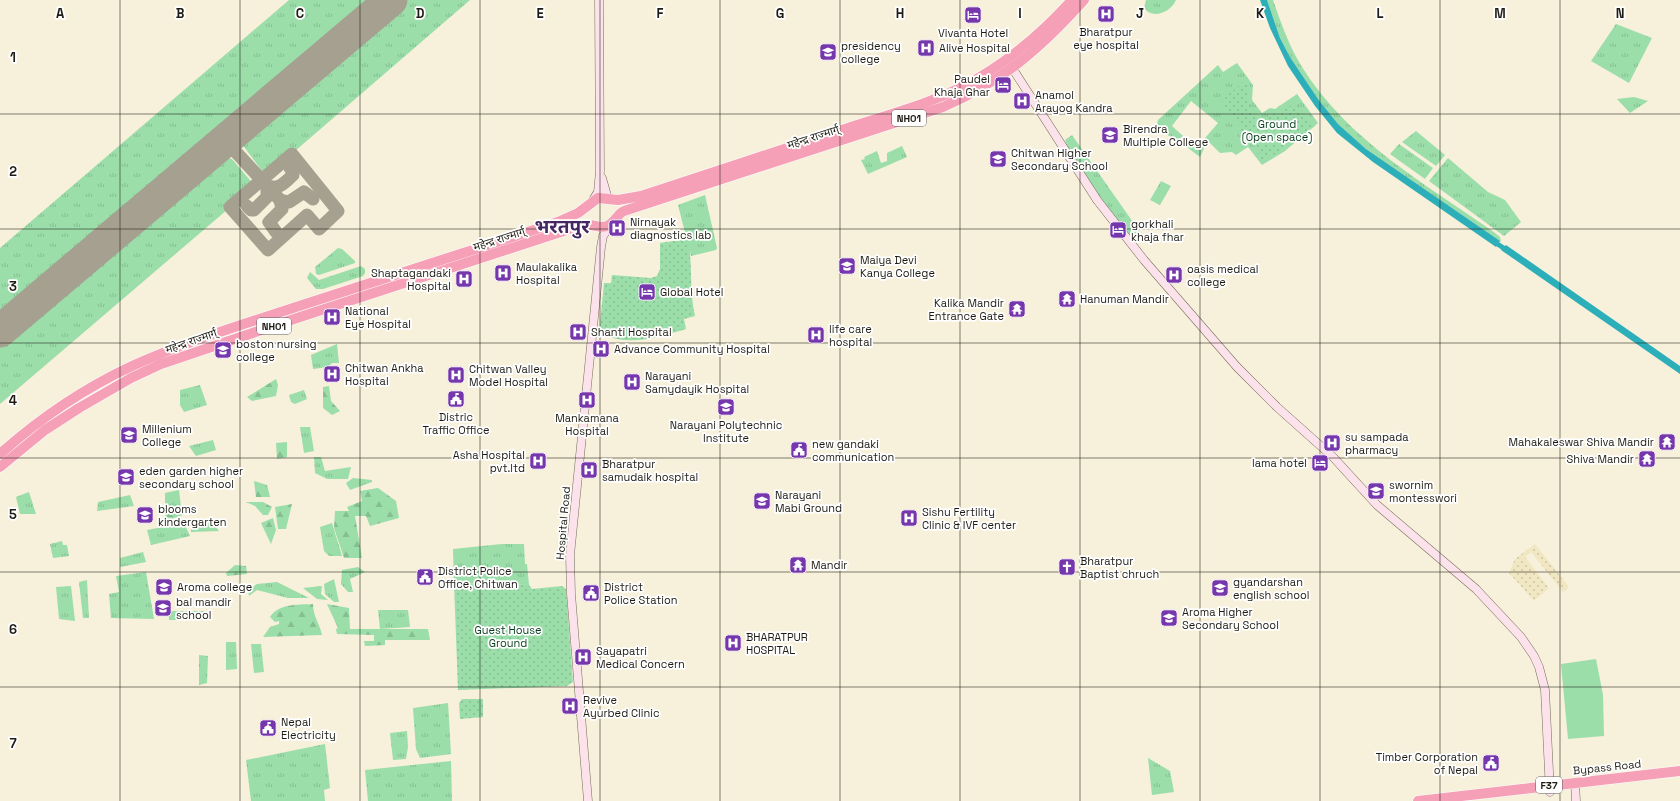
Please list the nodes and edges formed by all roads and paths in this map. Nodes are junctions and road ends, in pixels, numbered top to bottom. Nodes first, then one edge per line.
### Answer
1 (599, 0) edge
2 (1072, 0) edge
3 (1084, 0) edge
4 (1010, 64) junction
5 (600, 171) junction
6 (609, 200) junction
7 (592, 202) junction
8 (612, 222) junction
9 (594, 224) junction
10 (601, 248) junction
11 (0, 454) edge
12 (0, 467) edge
13 (1680, 771) edge
14 (1680, 778) edge
15 (1576, 786) junction
16 (1550, 788) junction
17 (588, 801) edge
18 (1418, 801) edge
19 (1467, 801) edge
20 (1576, 801) edge

1 - 5 street
2 - 4 highway, महेन्द्र राज्मार्ग् / NH01
3 - 4 highway, महेन्द्र राज्मार्ग् / NH01
4 - 6 highway, महेन्द्र राज्मार्ग् / NH01
4 - 8 highway, महेन्द्र राज्मार्ग् / NH01
4 - 16 street
5 - 6 street
5 - 7 street
6 - 7 highway, महेन्द्र राज्मार्ग् / NH01
6 - 8 highway
7 - 9 highway
7 - 11 highway, महेन्द्र राज्मार्ग् / NH01
8 - 9 highway, महेन्द्र राज्मार्ग् / NH01
8 - 10 street, Hospital Road
9 - 10 street, Hospital Road
9 - 12 highway, महेन्द्र राज्मार्ग् / NH01
10 - 17 street, Hospital Road
13 - 15 highway, Bypass Road / F37
14 - 15 highway, Bypass Road / F37
15 - 16 highway, Bypass Road / F37
15 - 20 street
16 - 18 highway, Bypass Road / F37
16 - 19 highway, Bypass Road / F37

